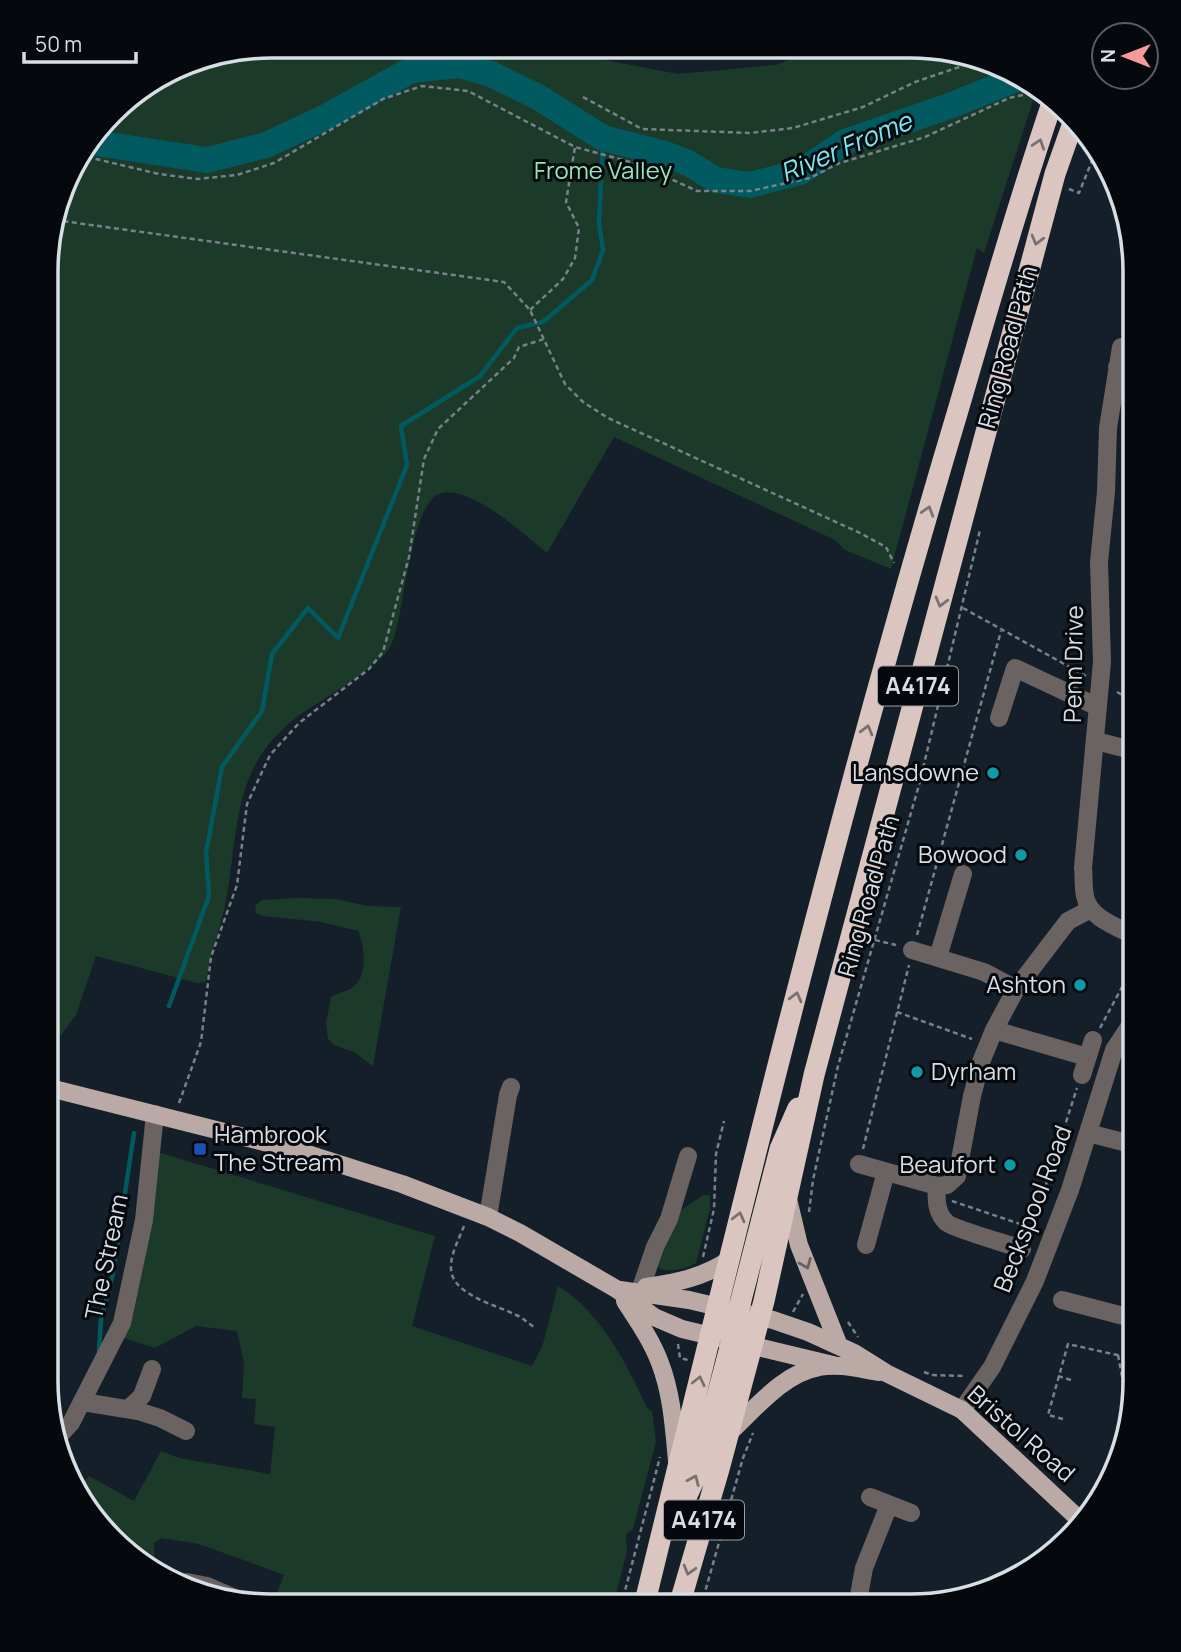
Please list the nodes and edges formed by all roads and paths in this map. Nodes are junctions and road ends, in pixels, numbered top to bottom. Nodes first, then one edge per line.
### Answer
1 (964, 65) edge
2 (1028, 94) edge
3 (583, 97) dead end
4 (1050, 111) edge
5 (1071, 132) edge
6 (575, 147) junction
7 (91, 158) edge
8 (1092, 161) edge
9 (1062, 181) junction
10 (64, 221) edge
11 (530, 310) junction
12 (544, 339) junction
13 (1121, 347) dead end
14 (1117, 367) junction
15 (1123, 368) edge
16 (982, 522) dead end
17 (910, 570) junction
18 (942, 598) junction
19 (962, 607) junction
20 (1001, 631) junction
21 (1100, 683) junction
22 (1123, 695) edge
23 (1098, 707) junction
24 (999, 719) dead end
25 (1096, 741) junction
26 (1123, 748) edge
27 (963, 874) dead end
28 (1091, 909) junction
29 (1123, 930) edge
30 (875, 939) junction
31 (912, 950) junction
32 (938, 957) junction
33 (1123, 986) edge
34 (1016, 989) junction
35 (897, 1012) junction
36 (1123, 1036) edge
37 (991, 1037) junction
38 (1090, 1048) junction
39 (814, 1074) junction
40 (1082, 1075) joint
41 (511, 1087) dead end
42 (58, 1090) edge
43 (155, 1114) junction
44 (173, 1118) junction
45 (724, 1121) dead end
46 (1088, 1133) junction
47 (1123, 1142) edge
48 (688, 1156) dead end
49 (859, 1164) joint
50 (886, 1172) junction
51 (937, 1191) junction
52 (788, 1199) junction
53 (480, 1214) junction
54 (809, 1215) dead end
55 (866, 1245) dead end
56 (1022, 1249) dead end
57 (729, 1260) junction
58 (695, 1264) dead end
59 (641, 1287) junction
60 (816, 1287) junction
61 (618, 1290) junction
62 (1062, 1300) dead end
63 (728, 1310) junction
64 (1123, 1316) edge
65 (759, 1317) junction
66 (787, 1324) junction
67 (534, 1327) dead end
68 (710, 1335) junction
69 (742, 1343) junction
70 (839, 1346) junction
71 (1118, 1355) junction
72 (1123, 1357) edge
73 (837, 1366) junction
74 (992, 1367) junction
75 (152, 1369) dead end
76 (920, 1371) dead end
77 (886, 1373) junction
78 (1058, 1376) junction
79 (1074, 1381) dead end
80 (1123, 1381) edge
81 (83, 1402) junction
82 (128, 1409) junction
83 (962, 1410) junction
84 (1063, 1419) dead end
85 (755, 1429) dead end
86 (64, 1431) edge
87 (186, 1431) dead end
88 (728, 1434) junction
89 (662, 1447) dead end
90 (677, 1471) junction
91 (870, 1497) dead end
92 (890, 1505) junction
93 (911, 1513) dead end
94 (1075, 1515) edge
95 (654, 1564) junction
96 (624, 1594) edge
97 (647, 1594) edge
98 (682, 1594) edge
99 (704, 1594) edge
100 (859, 1594) edge

1 - 3 path
2 - 6 path
17 -> 4 highway, A4174
5 - 9 highway, A4174
6 - 7 path
6 - 11 path
8 - 9 path
9 -> 18 highway, A4174
10 - 11 path
11 - 12 path
12 - 17 path
12 - 44 path
13 - 14 street, Penn Drive
14 - 15 street
14 - 21 street, Penn Drive
16 - 19 path, Ring Road Path
57 -> 17 highway, A4174
18 - 19 path
18 -> 39 highway, A4174
19 - 20 path
19 - 30 path, Ring Road Path
20 - 21 path
20 - 31 path
21 - 22 path
21 - 23 street, Penn Drive
23 - 24 street
23 - 25 street, Penn Drive
25 - 26 street
25 - 28 street, Penn Drive
27 - 32 street
28 - 29 street
28 - 34 street
30 - 31 path
30 - 54 path, Ring Road Path
31 - 32 street
31 - 35 path
32 - 34 street
33 - 38 path
34 - 37 street
35 - 37 path
35 - 49 path
36 - 46 street, Beckspool Road
37 - 38 street
37 - 51 street
38 - 40 street
39 - 52 highway, A4174
39 - 63 highway, A4174
40 - 51 path
41 - 53 street
42 - 43 main road
43 - 44 main road
43 - 81 street, The Stream
44 - 53 main road
45 - 58 path
46 - 47 street
46 - 74 street, Beckspool Road
48 - 59 street
49 - 50 street
50 - 51 street
50 - 55 street
51 - 56 street
52 -> 60 main road
52 - 65 highway, A4174
53 - 61 main road
53 - 67 path
57 - 59 main road
57 - 63 highway, A4174
59 - 61 main road
60 - 66 path
60 - 70 main road
61 - 63 main road, Bristol Road
61 - 68 main road
61 - 90 main road
62 - 64 street
63 - 65 main road, Bristol Road
63 - 68 highway
65 - 66 main road, Bristol Road
65 - 69 highway, A4174
66 - 70 main road, Bristol Road
68 - 69 main road
90 -> 68 highway, A4174
69 - 73 main road
69 - 88 highway, A4174
95 -> 69 highway
70 - 77 main road, Bristol Road
71 - 72 path
71 - 78 path
71 - 80 path
73 - 77 main road, Bristol Road
73 - 88 main road
74 - 76 path
74 - 83 street, Beckspool Road
75 - 82 street
77 - 83 main road, Bristol Road
78 - 79 path
78 - 84 path
81 - 82 street
81 - 86 street, The Stream
82 - 87 street
83 - 94 main road, Bristol Road
85 - 99 path
88 -> 98 highway, A4174
89 - 96 path
90 - 95 highway, A4174
91 - 92 street
92 - 93 street
92 - 100 street
95 - 97 highway, A4174

